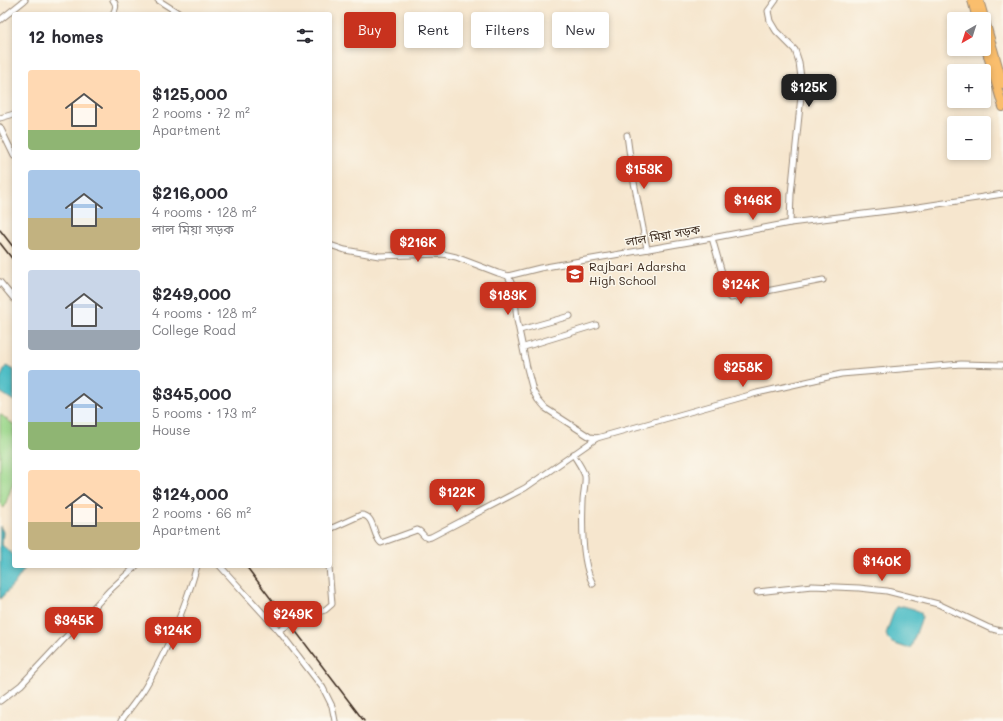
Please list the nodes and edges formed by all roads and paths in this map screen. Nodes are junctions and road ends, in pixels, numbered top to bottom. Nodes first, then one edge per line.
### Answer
1 (25, 0) edge
2 (113, 0) edge
3 (158, 0) edge
4 (776, 0) edge
5 (972, 0) edge
6 (979, 0) edge
7 (114, 12) edge
8 (177, 12) edge
9 (975, 12) edge
10 (0, 19) edge
11 (988, 56) edge
12 (1003, 84) edge
13 (1003, 106) edge
14 (12, 115) edge
15 (0, 118) edge
16 (0, 127) edge
17 (627, 135) dead end
18 (12, 152) edge
19 (1003, 194) edge
20 (790, 223) junction
21 (712, 238) junction
22 (332, 246) edge
23 (647, 249) junction
24 (508, 276) junction
25 (823, 280) dead end
26 (0, 282) edge
27 (12, 297) edge
28 (570, 316) dead end
29 (596, 325) dead end
30 (520, 330) junction
31 (524, 347) junction
32 (1003, 365) edge
33 (597, 438) junction
34 (573, 454) junction
35 (332, 528) edge
36 (134, 568) edge
37 (196, 568) edge
38 (222, 568) edge
39 (329, 568) edge
40 (592, 584) dead end
41 (757, 592) dead end
42 (279, 631) junction
43 (1003, 631) edge
44 (0, 701) edge
45 (121, 721) edge
46 (335, 721) edge

1 - 10 street
2 - 7 street
3 - 8 street
4 - 20 street
5 - 9 main road
6 - 12 main road
11 - 13 main road
14 - 15 street
16 - 18 street
17 - 23 street
19 - 20 street, লাল মিয়া সড়ক
20 - 21 street, লাল মিয়া সড়ক
21 - 23 street, লাল মিয়া সড়ক
21 - 25 street
22 - 24 street
23 - 24 street, লাল মিয়া সড়ক
24 - 30 street
26 - 27 street
28 - 30 street
29 - 31 street
30 - 31 street
31 - 33 street
32 - 33 street
33 - 34 street
34 - 35 street
34 - 40 street
36 - 44 street
37 - 45 street
38 - 42 street
39 - 42 street
41 - 43 street
42 - 46 street

